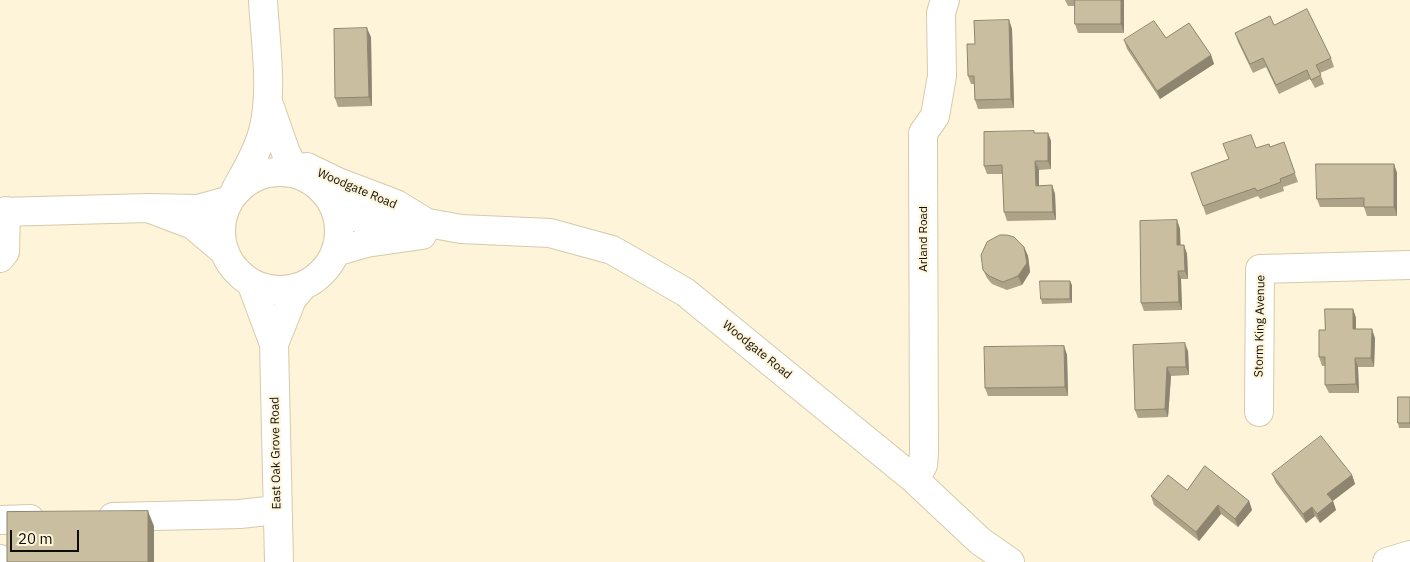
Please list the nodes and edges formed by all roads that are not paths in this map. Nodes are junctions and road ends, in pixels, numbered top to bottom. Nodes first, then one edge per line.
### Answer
1 (263, 0) edge
2 (945, 0) edge
3 (267, 99) junction
4 (291, 163) junction
5 (231, 196) junction
6 (148, 208) junction
7 (3, 211) edge
8 (336, 212) junction
9 (428, 223) junction
10 (461, 229) junction
11 (224, 252) junction
12 (335, 252) junction
13 (0, 258) edge
14 (1410, 264) edge
15 (252, 285) junction
16 (303, 286) junction
17 (274, 344) junction
18 (1259, 412) dead end
19 (915, 480) junction
20 (276, 510) junction
21 (92, 517) edge
22 (30, 519) edge
23 (0, 520) edge
24 (1410, 555) edge
25 (279, 562) edge
26 (1010, 562) edge
27 (1386, 562) edge

1 - 3 street
2 - 19 street, Arland Road
3 - 4 street
3 - 5 street
4 - 5 street
4 - 8 street
4 - 9 street, Woodgate Road
5 - 6 street
5 - 11 street
6 - 7 street
6 - 11 street
7 - 13 street
8 - 9 street, Woodgate Road
8 - 12 street
9 - 10 street, Woodgate Road
10 - 12 street, Woodgate Road
10 - 19 street, Woodgate Road
11 - 15 street
12 - 16 street
14 - 18 street, Storm King Avenue
15 - 16 street
15 - 17 street, East Oak Grove Road
16 - 17 street, East Oak Grove Road
17 - 20 street, East Oak Grove Road
19 - 26 street, Woodgate Road
20 - 21 street
20 - 25 street, East Oak Grove Road
22 - 23 street
24 - 27 street

